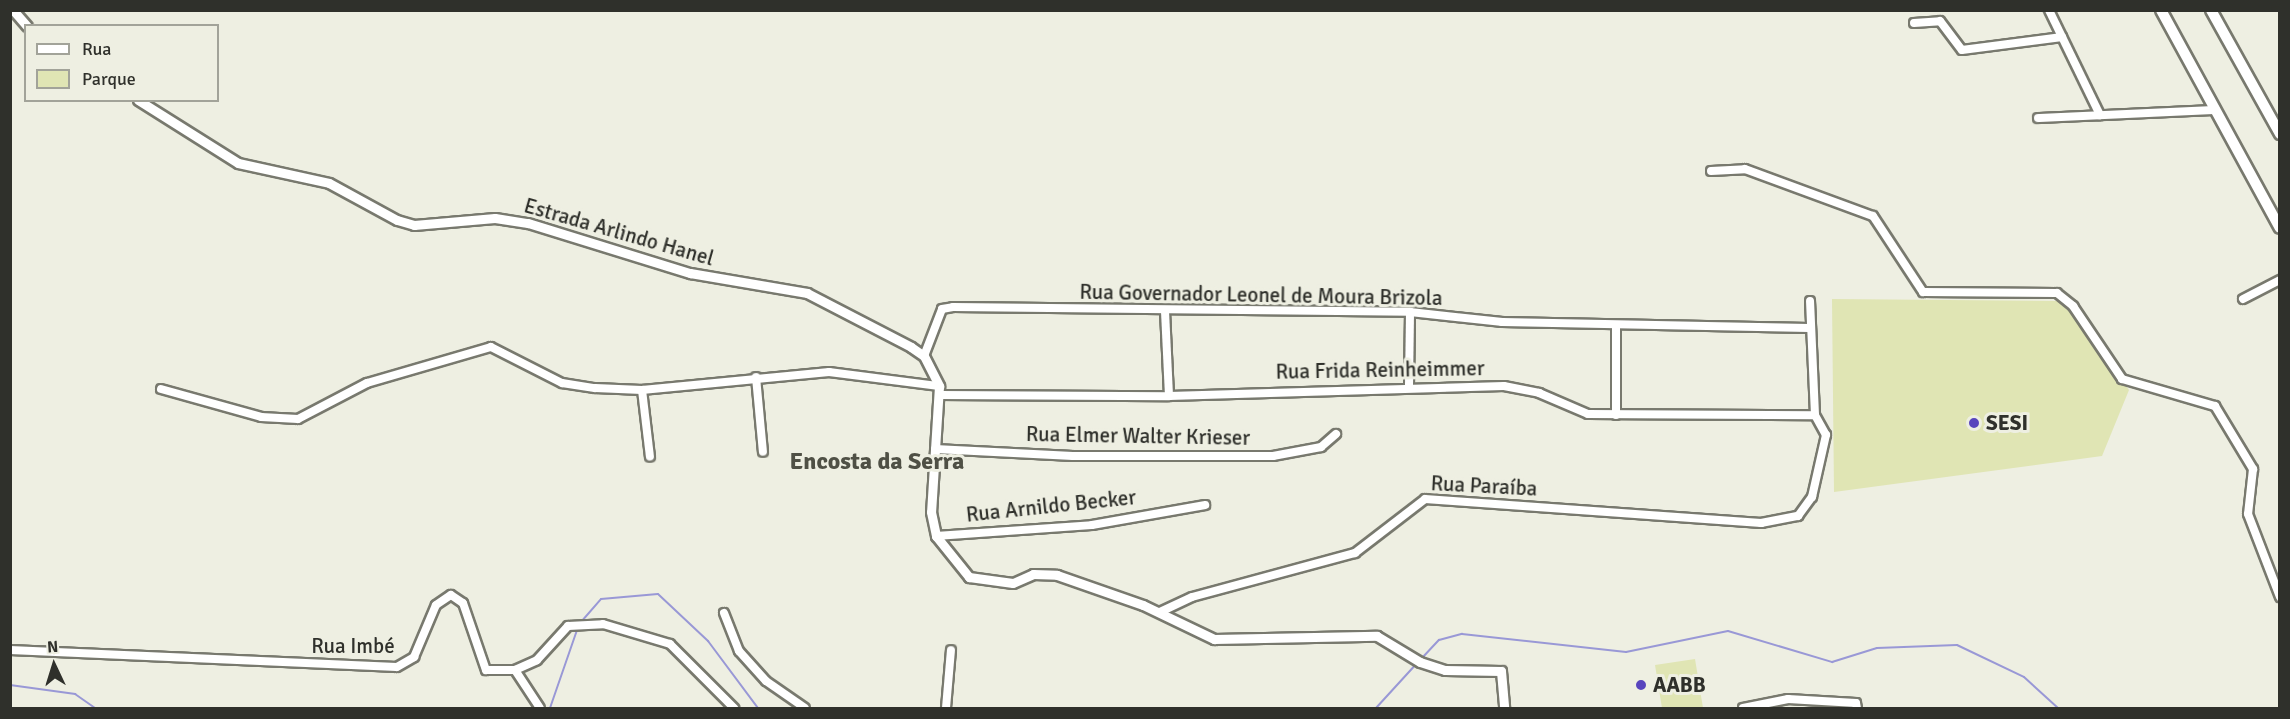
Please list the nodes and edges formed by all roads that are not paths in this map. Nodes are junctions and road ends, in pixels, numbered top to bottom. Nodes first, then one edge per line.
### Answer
1 (13, 10) edge
2 (2049, 10) edge
3 (2161, 10) edge
4 (2211, 10) edge
5 (1914, 23) dead end
6 (25, 24) edge
7 (2062, 37) junction
8 (141, 102) edge
9 (2215, 110) junction
10 (2100, 115) junction
11 (2038, 118) dead end
12 (2280, 134) edge
13 (1712, 171) dead end
14 (2280, 228) edge
15 (2280, 280) edge
16 (2242, 299) dead end
17 (1810, 301) dead end
18 (1165, 311) junction
19 (1410, 312) junction
20 (1616, 325) junction
21 (1809, 328) junction
22 (924, 356) junction
23 (756, 377) junction
24 (1409, 385) junction
25 (161, 389) dead end
26 (642, 390) junction
27 (940, 390) junction
28 (1169, 396) junction
29 (1616, 415) junction
30 (1815, 415) junction
31 (1336, 434) dead end
32 (934, 449) junction
33 (763, 452) dead end
34 (650, 457) dead end
35 (1205, 505) dead end
36 (936, 536) junction
37 (2280, 597) edge
38 (1160, 612) junction
39 (724, 613) dead end
40 (10, 650) edge
41 (951, 650) dead end
42 (515, 670) junction
43 (540, 708) edge
44 (734, 708) edge
45 (805, 708) edge
46 (946, 708) edge
47 (1504, 708) edge
48 (1743, 708) edge
49 (1857, 708) edge

1 - 6 street
2 - 7 street
3 - 9 main road
4 - 12 main road
5 - 7 street
7 - 10 street
8 - 22 street, Estrada Arlindo Hanel
9 - 10 street
9 - 14 main road
10 - 11 street
13 - 37 street
15 - 16 street
17 - 21 street
18 - 19 street, Rua Governador Leonel de Moura Brizola
18 - 22 street, Rua Governador Leonel de Moura Brizola
18 - 28 street
19 - 20 street, Rua Governador Leonel de Moura Brizola
19 - 24 street
20 - 21 street, Rua Governador Leonel de Moura Brizola
20 - 29 street
21 - 30 street
22 - 27 street
23 - 26 street, Rua Frida Reinheimmer
23 - 27 street, Rua Frida Reinheimmer
23 - 33 street
24 - 28 street, Rua Frida Reinheimmer
24 - 29 street, Rua Frida Reinheimmer
25 - 26 street, Rua Frida Reinheimmer
26 - 34 street
27 - 28 street, Rua Frida Reinheimmer
27 - 32 street
29 - 30 street, Rua Frida Reinheimmer
30 - 38 street, Rua Paraíba
31 - 32 street, Rua Elmer Walter Krieser
32 - 36 street
35 - 36 street, Rua Arnildo Becker
36 - 38 street
38 - 47 street
39 - 45 street
40 - 42 street, Rua Imbé
41 - 46 street
42 - 43 street
42 - 44 street
48 - 49 street

